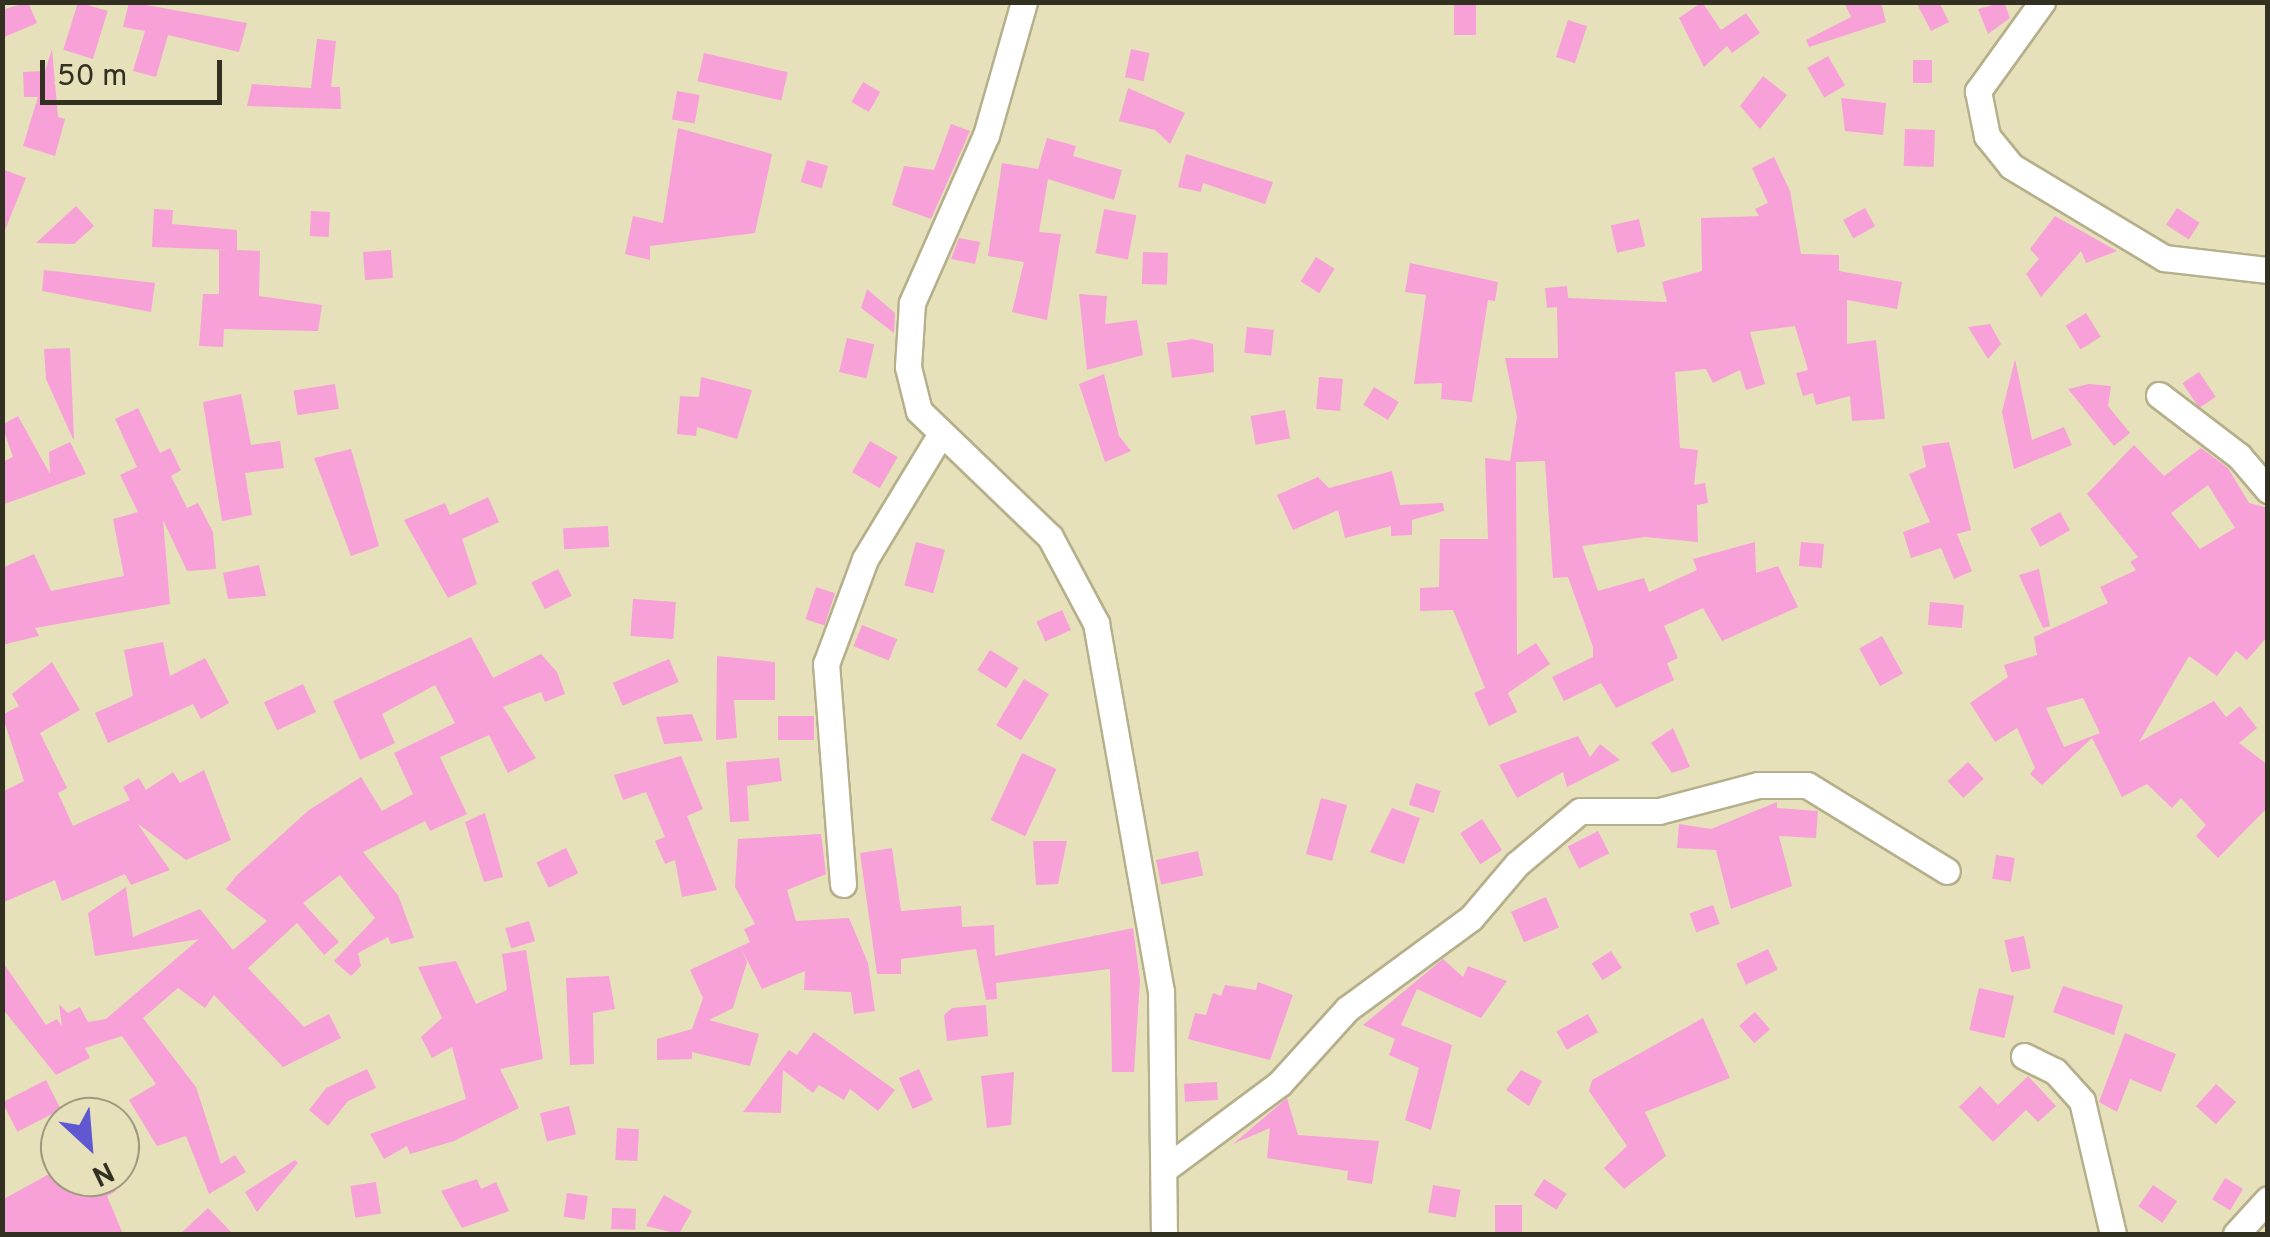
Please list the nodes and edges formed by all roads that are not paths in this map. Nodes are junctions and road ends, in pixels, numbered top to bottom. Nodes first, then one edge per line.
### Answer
1 (1024, 2) edge
2 (2042, 2) edge
3 (2268, 270) edge
4 (2159, 395) dead end
5 (939, 437) junction
6 (2268, 490) edge
7 (1948, 870) dead end
8 (843, 884) dead end
9 (2024, 1056) dead end
10 (1166, 1168) junction
11 (2268, 1200) edge
12 (1160, 1233) edge
13 (2113, 1234) edge
14 (2236, 1234) edge

1 - 5 street
2 - 3 street
4 - 6 street
5 - 8 street
5 - 10 street
7 - 10 street
9 - 13 street
10 - 12 street
11 - 14 street

